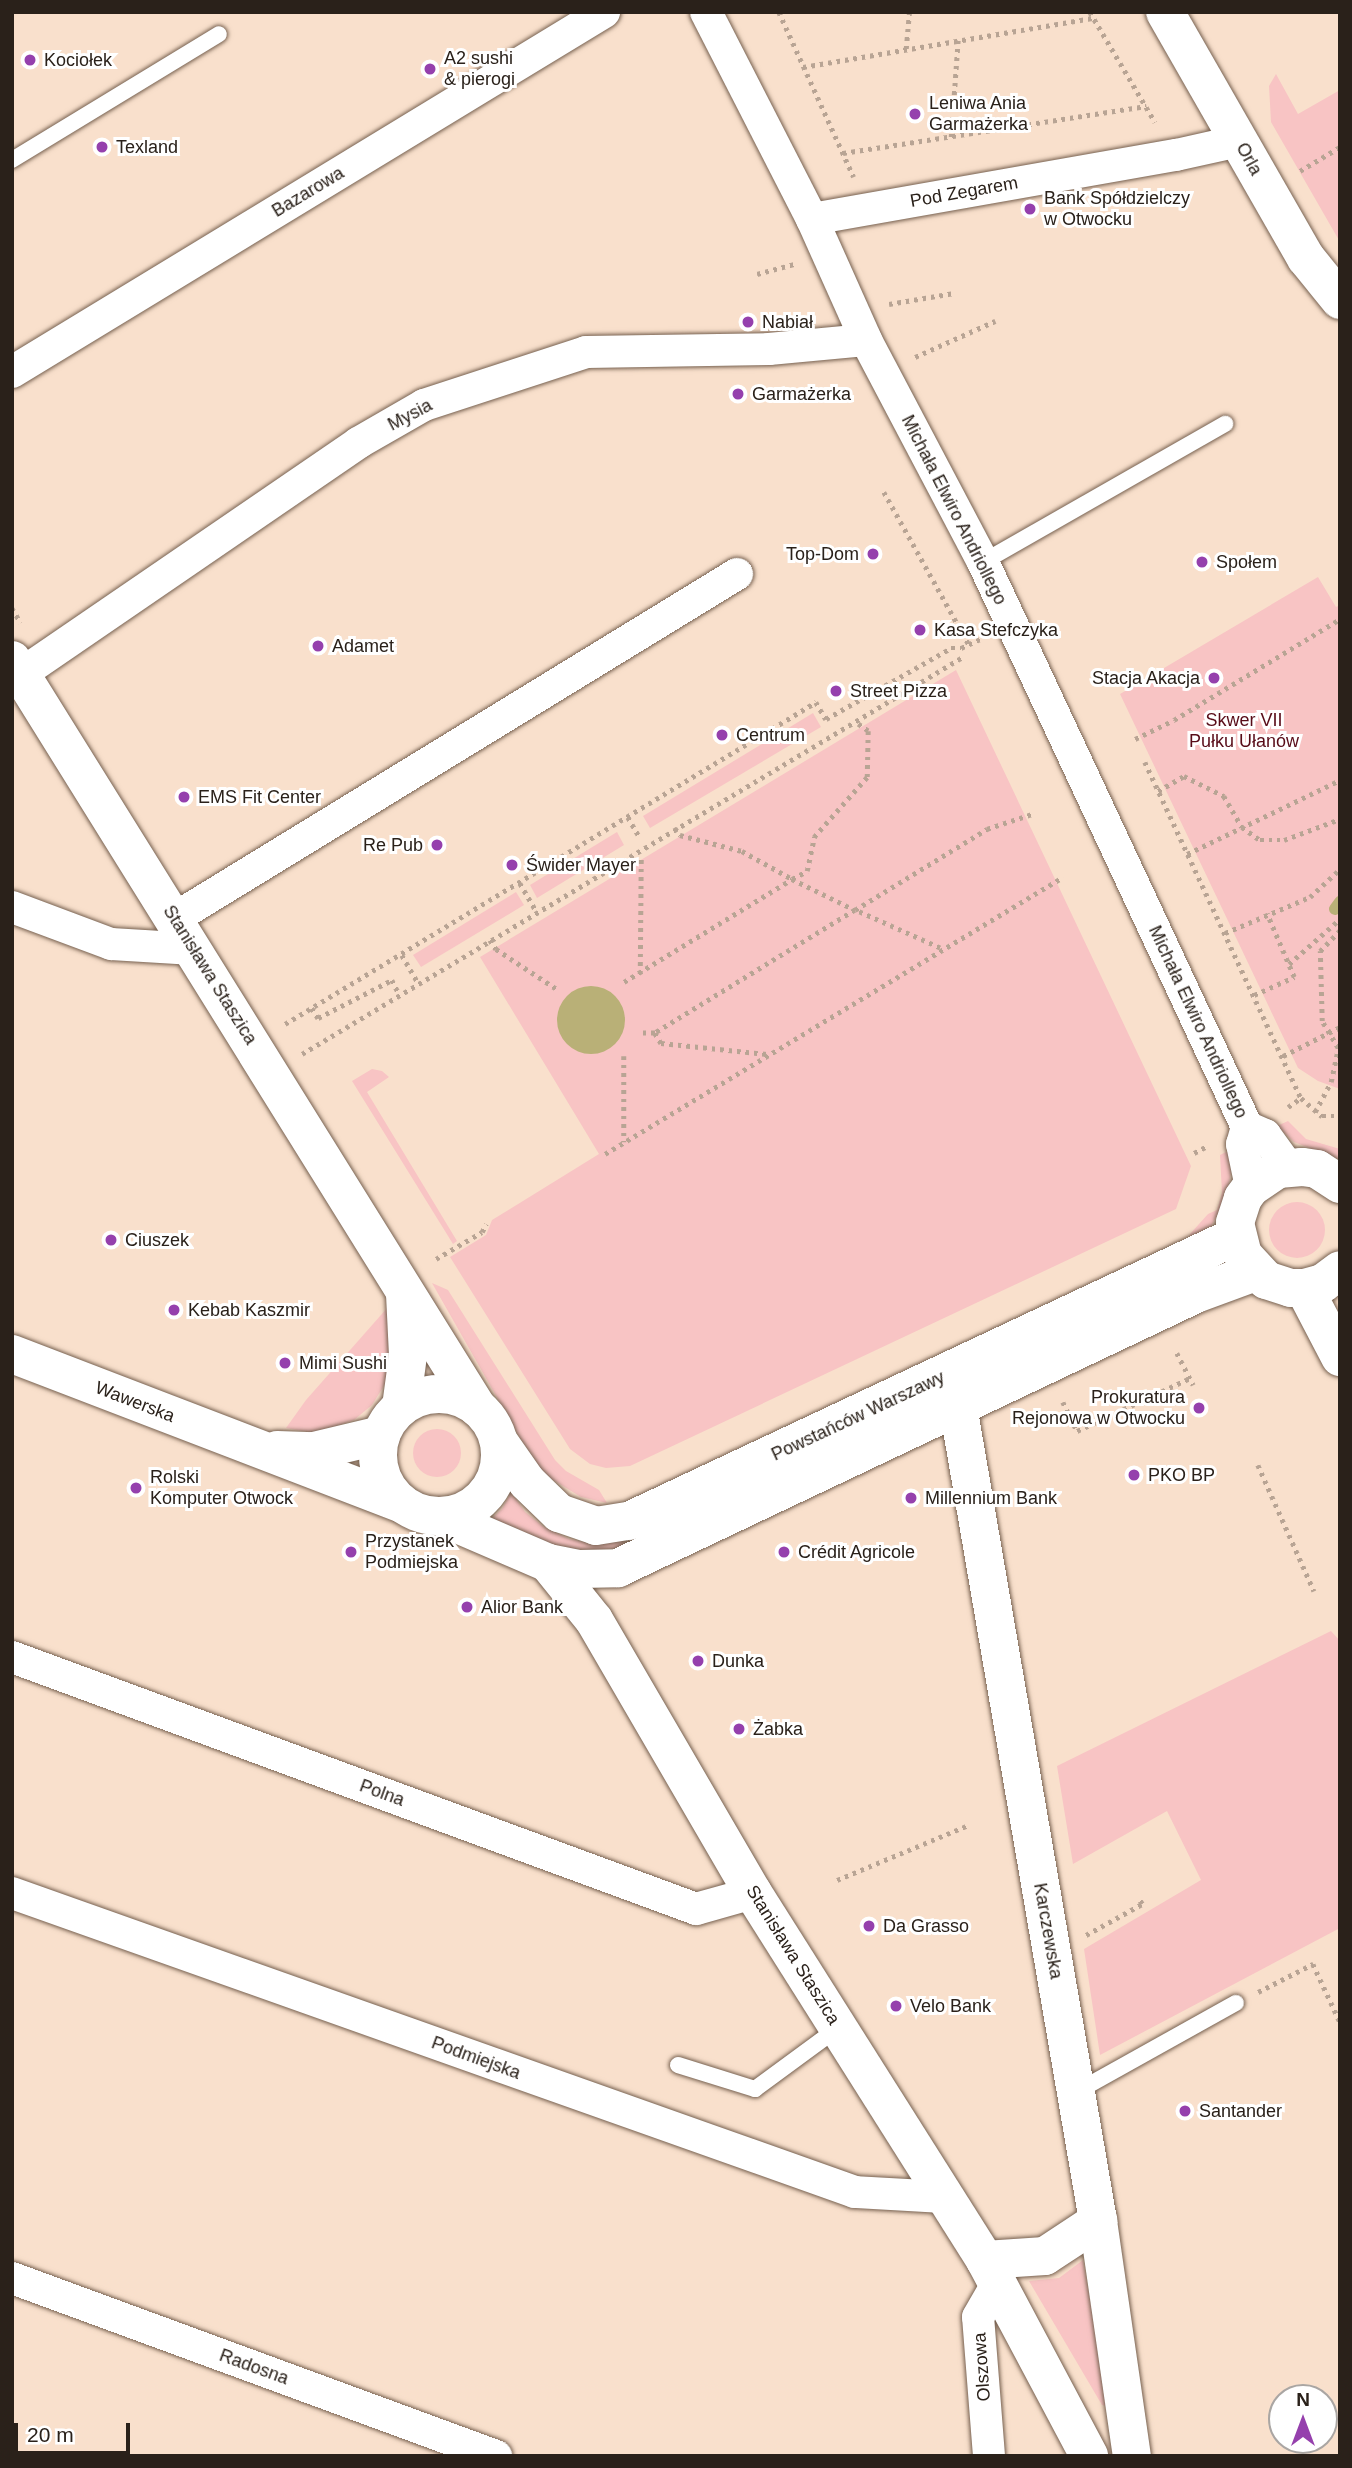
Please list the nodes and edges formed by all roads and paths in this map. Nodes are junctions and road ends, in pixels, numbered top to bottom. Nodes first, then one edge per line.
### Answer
1 (604, 12) edge
2 (706, 12) edge
3 (779, 12) edge
4 (909, 12) edge
5 (1090, 12) edge
6 (1165, 12) edge
7 (1094, 18) junction
8 (219, 34) dead end
9 (958, 40) junction
10 (906, 49) junction
11 (803, 68) junction
12 (1146, 106) junction
13 (951, 137) junction
14 (1239, 141) junction
15 (1340, 147) edge
16 (844, 153) junction
17 (1176, 155) junction
18 (12, 160) edge
19 (1290, 176) dead end
20 (859, 210) junction
21 (812, 219) junction
22 (796, 264) dead end
23 (757, 274) dead end
24 (954, 293) dead end
25 (1340, 300) edge
26 (884, 304) dead end
27 (995, 321) dead end
28 (866, 340) junction
29 (911, 359) dead end
30 (12, 372) edge
31 (1225, 424) dead end
32 (884, 492) dead end
33 (983, 562) junction
34 (737, 574) dead end
35 (1340, 619) edge
36 (992, 634) dead end
37 (969, 645) junction
38 (961, 657) dead end
39 (21, 686) edge
40 (858, 724) dead end
41 (1135, 739) dead end
42 (1145, 762) dead end
43 (1340, 780) edge
44 (1158, 792) junction
45 (1032, 814) dead end
46 (628, 817) junction
47 (1340, 819) edge
48 (1242, 827) junction
49 (675, 828) junction
50 (639, 836) dead end
51 (1187, 854) junction
52 (641, 859) dead end
53 (1340, 870) edge
54 (1063, 877) dead end
55 (792, 880) junction
56 (520, 883) junction
57 (12, 907) edge
58 (855, 910) junction
59 (537, 912) junction
60 (1267, 914) junction
61 (1340, 919) edge
62 (1340, 930) edge
63 (185, 933) junction
64 (1225, 933) junction
65 (490, 940) junction
66 (941, 948) junction
67 (402, 954) junction
68 (1289, 964) junction
69 (640, 975) junction
70 (624, 982) dead end
71 (418, 983) junction
72 (557, 989) dead end
73 (399, 994) junction
74 (1254, 995) junction
75 (312, 1008) junction
76 (281, 1026) dead end
77 (1340, 1027) edge
78 (639, 1033) dead end
79 (655, 1033) junction
80 (1329, 1033) junction
81 (1339, 1048) edge
82 (309, 1050) dead end
83 (767, 1054) junction
84 (624, 1056) dead end
85 (1283, 1056) junction
86 (1315, 1112) junction
87 (1340, 1116) edge
88 (1247, 1127) junction
89 (624, 1142) junction
90 (605, 1154) dead end
91 (1288, 1167) junction
92 (1340, 1184) edge
93 (1251, 1187) junction
94 (486, 1224) dead end
95 (1236, 1236) junction
96 (436, 1259) dead end
97 (1340, 1271) edge
98 (1255, 1272) junction
99 (1304, 1288) junction
100 (404, 1292) junction
101 (1177, 1353) dead end
102 (12, 1354) edge
103 (1340, 1357) edge
104 (1190, 1378) junction
105 (1193, 1385) dead end
106 (1063, 1402) dead end
107 (958, 1406) junction
108 (477, 1407) junction
109 (391, 1421) junction
110 (499, 1442) junction
111 (257, 1450) junction
112 (1258, 1465) dead end
113 (401, 1503) junction
114 (439, 1516) junction
115 (548, 1563) junction
116 (1314, 1591) dead end
117 (12, 1657) edge
118 (966, 1826) dead end
119 (837, 1880) dead end
120 (12, 1893) edge
121 (753, 1893) junction
122 (1139, 1899) dead end
123 (1083, 1936) dead end
124 (1236, 2003) joint
125 (1340, 2022) edge
126 (838, 2028) junction
127 (678, 2065) dead end
128 (1076, 2092) junction
129 (946, 2197) junction
130 (1098, 2221) junction
131 (992, 2271) junction
132 (12, 2278) edge
133 (496, 2456) edge
134 (989, 2456) edge
135 (1089, 2456) edge
136 (1132, 2456) edge

1 - 30 street, Bazarowa
2 - 21 street, Michała Elwiro Andriollego
3 - 11 path
4 - 10 path
5 - 7 path
6 - 14 main road, Orla
7 - 9 path
7 - 12 path
8 - 18 lane
9 - 10 path
9 - 13 path
10 - 11 path
11 - 16 path
12 - 13 path
12 - 17 path
13 - 16 path
14 - 17 street, Pod Zegarem
14 - 25 main road, Orla
15 - 19 path
16 - 20 path
17 - 20 street, Pod Zegarem
20 - 21 street, Pod Zegarem
21 - 28 street, Michała Elwiro Andriollego
22 - 23 path
24 - 26 path
27 - 29 path
28 - 33 street, Michała Elwiro Andriollego
28 - 39 street, Mysia
31 - 33 lane
32 - 37 path
33 - 88 street, Michała Elwiro Andriollego
34 - 63 street
35 - 41 path
36 - 37 path
37 - 46 path
38 - 49 path
39 - 63 main road, Stanisława Staszica
40 - 55 path
42 - 44 path
43 - 48 path
44 - 48 path
44 - 51 path
45 - 58 path
46 - 50 path
46 - 56 path
47 - 48 path
48 - 51 path
49 - 55 path
49 - 59 path
51 - 64 path
52 - 69 path
53 - 60 path
54 - 66 path
55 - 58 path
55 - 69 path
56 - 59 path
56 - 67 path
57 - 63 street
58 - 66 path
58 - 79 path
59 - 65 path
60 - 64 path
60 - 68 path
61 - 68 path
62 - 80 path
63 - 100 main road, Stanisława Staszica
64 - 74 path
65 - 71 path
65 - 72 path
66 - 83 path
67 - 71 path
67 - 75 path
68 - 74 path
69 - 70 path
71 - 73 path
73 - 75 path
73 - 82 path
74 - 85 path
75 - 76 path
77 - 80 path
78 - 79 path
79 - 83 path
80 - 81 path
80 - 85 path
81 - 86 path
83 - 89 path
84 - 89 path
85 - 86 path
86 - 87 path
88 - 91 street, Michała Elwiro Andriollego
88 - 93 street, Michała Elwiro Andriollego
89 - 90 path
91 - 92 main road
91 - 93 main road
93 - 95 main road
94 - 96 path
95 - 98 main road
95 - 110 main road, Powstańców Warszawy
97 - 99 main road
98 - 99 main road
98 - 107 main road, Powstańców Warszawy
99 - 103 main road
100 - 108 main road, Stanisława Staszica
100 - 109 main road, Stanisława Staszica
101 - 104 path
102 - 111 main road, Wawerska
104 - 105 path
104 - 106 path
107 - 115 main road, Powstańców Warszawy
107 - 128 main road, Karczewska
108 - 109 main road
108 - 110 main road
109 - 111 main road, Wawerska
109 - 113 main road
110 - 114 main road
111 - 113 main road, Wawerska
112 - 116 path
113 - 114 main road
114 - 115 main road, Stanisława Staszica
115 - 121 main road, Stanisława Staszica
117 - 121 street, Polna
118 - 119 path
120 - 129 street, Podmiejska
121 - 126 main road, Stanisława Staszica
122 - 123 path
124 - 125 path
124 - 128 lane
126 - 127 lane
126 - 129 main road, Stanisława Staszica
128 - 130 main road, Karczewska
129 - 131 main road, Stanisława Staszica
130 - 131 main road
130 - 136 main road, Karczewska
131 - 134 street, Olszowa
131 - 135 main road, Stanisława Staszica
132 - 133 street, Radosna

